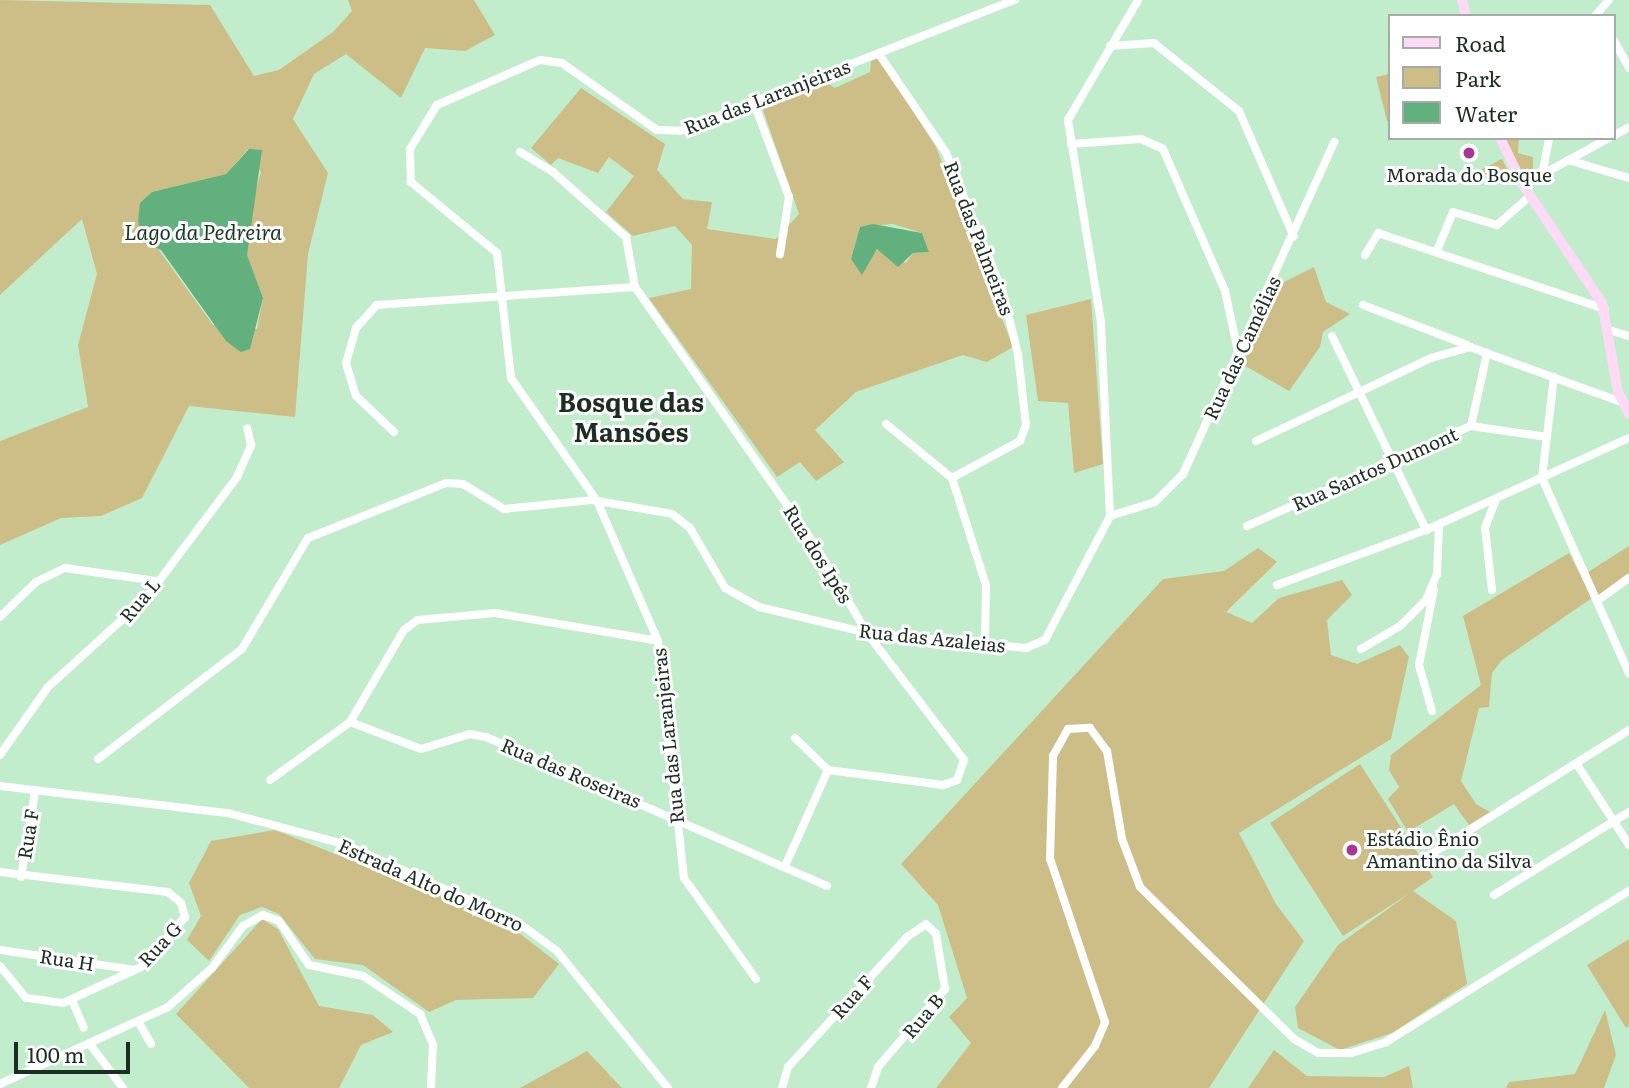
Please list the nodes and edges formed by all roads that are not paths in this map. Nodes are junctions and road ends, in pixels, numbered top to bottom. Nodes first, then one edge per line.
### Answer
1 (1016, 0) edge
2 (1138, 0) edge
3 (1609, 0) edge
4 (1598, 14) edge
5 (1615, 43) edge
6 (1110, 46) junction
7 (880, 54) junction
8 (1629, 68) edge
9 (754, 103) junction
10 (1501, 140) edge
11 (1549, 140) edge
12 (1605, 140) edge
13 (1334, 142) dead end
14 (1070, 144) junction
15 (520, 152) dead end
16 (1568, 160) junction
17 (1542, 175) junction
18 (1629, 178) edge
19 (1523, 185) junction
20 (1530, 196) junction
21 (1294, 237) junction
22 (1437, 251) junction
23 (780, 254) dead end
24 (1365, 255) dead end
25 (635, 287) junction
26 (507, 300) junction
27 (1363, 305) dead end
28 (1605, 309) junction
29 (1609, 330) junction
30 (1332, 335) dead end
31 (1629, 335) edge
32 (1470, 346) junction
33 (1238, 353) junction
34 (1486, 353) junction
35 (1554, 377) junction
36 (1359, 391) junction
37 (1621, 402) junction
38 (1629, 414) edge
39 (886, 424) dead end
40 (1472, 426) junction
41 (247, 428) dead end
42 (394, 432) dead end
43 (1547, 437) junction
44 (1629, 438) edge
45 (1256, 441) dead end
46 (1395, 460) junction
47 (952, 478) junction
48 (1542, 478) junction
49 (1497, 498) junction
50 (597, 501) junction
51 (1110, 516) junction
52 (1439, 525) junction
53 (1247, 526) dead end
54 (1426, 530) junction
55 (1629, 578) edge
56 (156, 581) junction
57 (1277, 585) dead end
58 (1434, 586) junction
59 (1492, 590) dead end
60 (1597, 601) junction
61 (0, 617) edge
62 (867, 633) junction
63 (658, 641) junction
64 (985, 645) junction
65 (1361, 649) dead end
66 (1629, 673) edge
67 (1432, 711) dead end
68 (349, 722) junction
69 (1629, 730) edge
70 (795, 737) dead end
71 (0, 755) edge
72 (98, 759) dead end
73 (1576, 763) junction
74 (828, 770) junction
75 (270, 780) dead end
76 (0, 786) edge
77 (35, 792) junction
78 (1629, 812) edge
79 (677, 817) junction
80 (1614, 821) junction
81 (1629, 845) edge
82 (1428, 856) dead end
83 (785, 866) junction
84 (0, 872) edge
85 (21, 877) junction
86 (827, 886) dead end
87 (1629, 891) edge
88 (1494, 895) dead end
89 (936, 934) joint
90 (0, 950) edge
91 (0, 966) edge
92 (135, 970) junction
93 (756, 979) dead end
94 (72, 1000) junction
95 (139, 1023) junction
96 (84, 1028) dead end
97 (151, 1044) dead end
98 (92, 1047) junction
99 (19, 1078) junction
100 (0, 1084) edge
101 (26, 1088) edge
102 (123, 1088) edge
103 (431, 1088) edge
104 (668, 1088) edge
105 (782, 1088) edge
106 (870, 1088) edge
107 (1062, 1088) edge

1 - 7 street, Rua das Laranjeiras
2 - 6 street
3 - 4 street
5 - 8 street
6 - 14 street
6 - 21 street
7 - 9 street, Rua das Laranjeiras
7 - 47 street, Rua das Palmeiras
9 - 23 street
9 - 26 street, Rua das Laranjeiras
10 - 19 main road
11 - 17 street
12 - 16 street
13 - 21 street, Rua das Camélias
14 - 33 street
14 - 51 street
15 - 25 street, Rua dos Ipês
16 - 17 street
16 - 18 street
17 - 19 street
19 - 20 main road
20 - 22 street
20 - 28 main road
21 - 33 street, Rua das Camélias
22 - 24 street
22 - 28 street
25 - 26 street
25 - 62 street, Rua dos Ipês
26 - 42 street
26 - 50 street, Rua das Laranjeiras
27 - 32 street
28 - 29 main road
29 - 31 street
29 - 37 main road
30 - 36 street
32 - 34 street
32 - 36 street
33 - 51 street, Rua das Camélias
34 - 35 street
34 - 40 street
35 - 37 street
35 - 43 street
36 - 45 street
36 - 46 street
37 - 38 main road
39 - 47 street
40 - 43 street, Rua Santos Dumont
40 - 46 street, Rua Santos Dumont
41 - 56 street, Rua L
43 - 48 street
44 - 48 street
46 - 53 street, Rua Santos Dumont
46 - 54 street
47 - 64 street
48 - 49 street
48 - 60 street
49 - 52 street
49 - 59 street
50 - 62 street, Rua das Azaleias
50 - 63 street, Rua das Laranjeiras
50 - 72 street, Rua das Azaleias
51 - 64 street, Rua das Azaleias
52 - 54 street
52 - 58 street
54 - 57 street
55 - 60 street
56 - 61 street
56 - 71 street, Rua L
58 - 65 street
58 - 67 street
60 - 66 street
62 - 64 street, Rua das Azaleias
62 - 74 street, Rua dos Ipês
63 - 68 street
63 - 79 street, Rua das Laranjeiras
68 - 75 street
68 - 79 street, Rua das Roseiras
69 - 73 street
70 - 74 street
73 - 80 street
73 - 82 street
74 - 83 street
76 - 77 street, Estrada Alto do Morro
77 - 85 street, Rua F
77 - 104 street, Estrada Alto do Morro
78 - 80 street
79 - 83 street, Rua das Roseiras
79 - 93 street, Rua das Laranjeiras
80 - 81 street
80 - 88 street
83 - 86 street, Rua das Roseiras
84 - 85 street, Rua G
85 - 92 street, Rua G
87 - 107 street
89 - 105 street, Rua F
89 - 106 street, Rua B
90 - 92 street, Rua H
91 - 94 street, Rua G
92 - 94 street, Rua G
94 - 96 street
95 - 97 street
95 - 98 street
95 - 103 street
98 - 99 street
98 - 102 street
99 - 100 street
99 - 101 street

